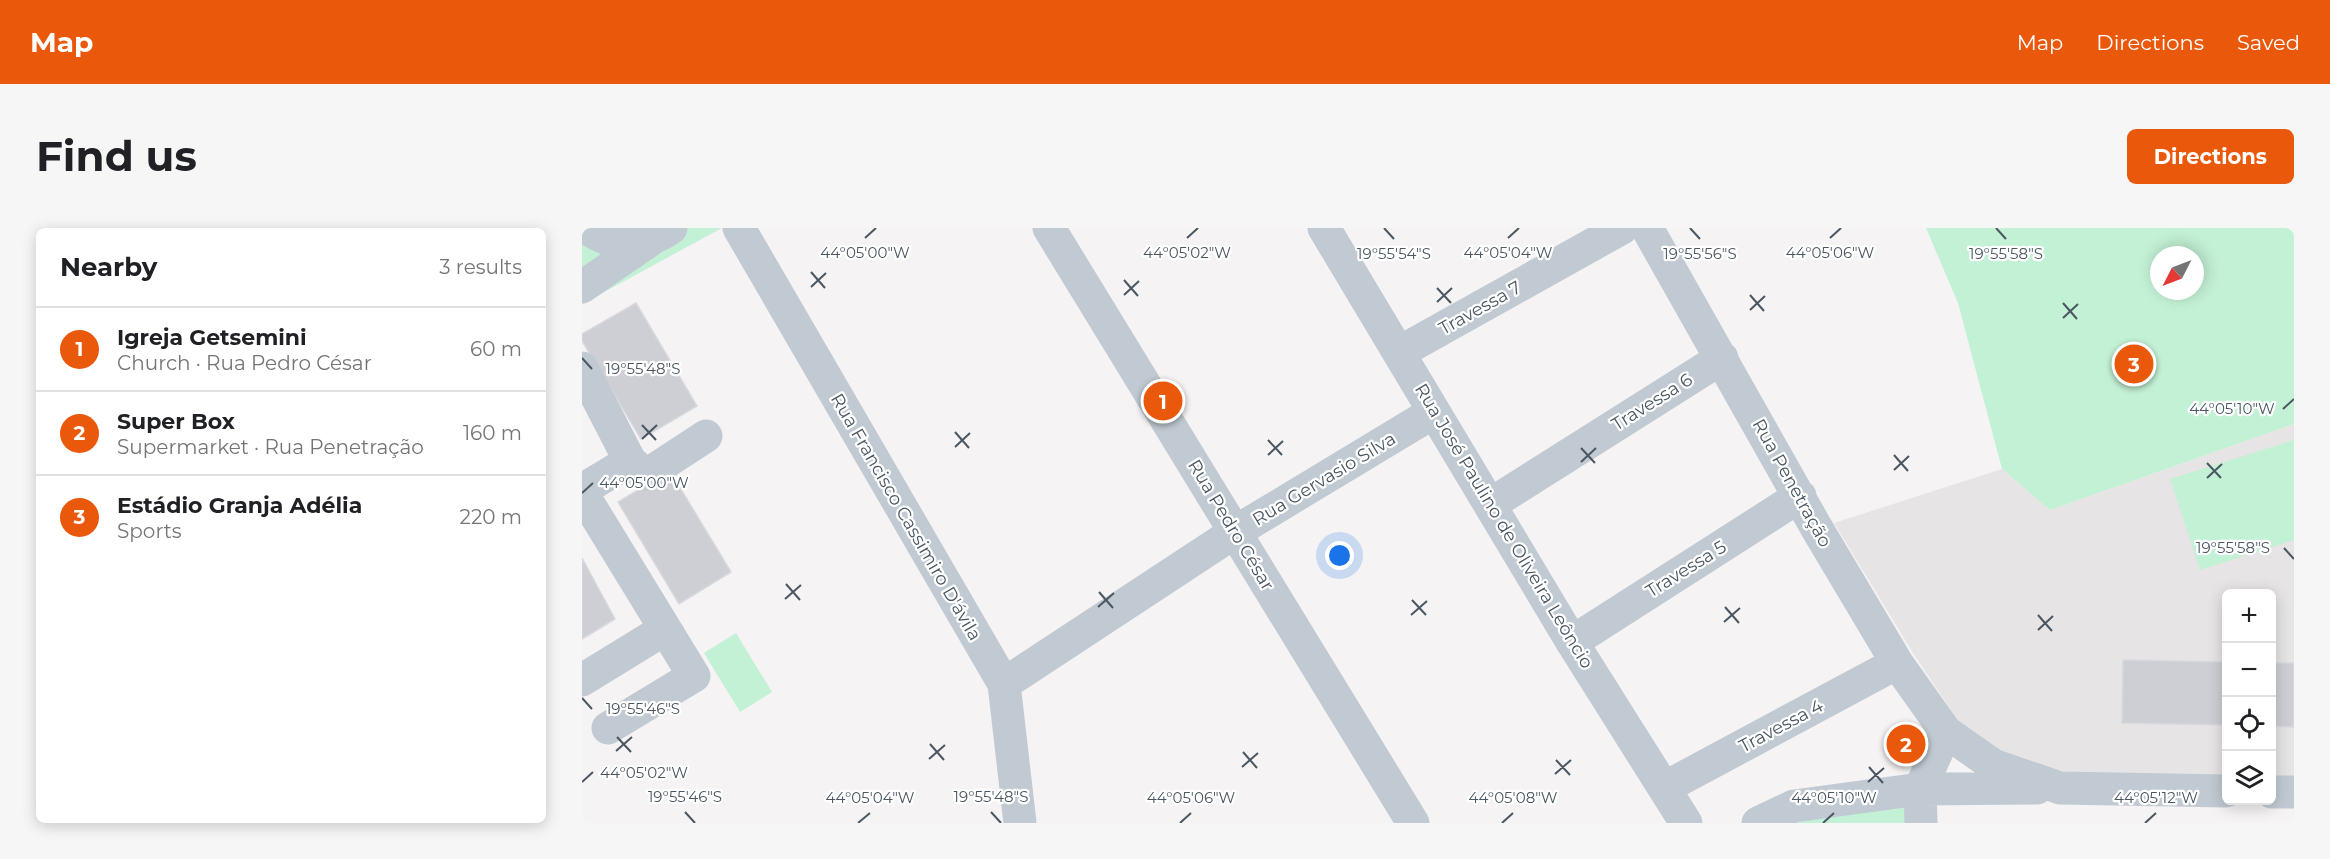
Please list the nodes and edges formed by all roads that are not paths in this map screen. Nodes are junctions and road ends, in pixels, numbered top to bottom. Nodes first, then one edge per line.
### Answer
1 (587, 228) edge
2 (739, 228) edge
3 (1049, 228) edge
4 (1324, 228) edge
5 (1622, 228) edge
6 (1647, 228) edge
7 (667, 232) edge
8 (582, 287) edge
9 (1400, 352) junction
10 (1722, 358) junction
11 (582, 368) edge
12 (1434, 412) junction
13 (706, 436) dead end
14 (630, 461) junction
15 (582, 492) edge
16 (1800, 496) junction
17 (1491, 504) junction
18 (1235, 532) junction
19 (665, 629) junction
20 (1572, 642) junction
21 (1897, 663) junction
22 (582, 680) edge
23 (1004, 684) junction
24 (608, 728) dead end
25 (1946, 732) junction
26 (1664, 788) junction
27 (2060, 788) junction
28 (1920, 789) junction
29 (2222, 791) edge
30 (2276, 792) edge
31 (2294, 792) edge
32 (1020, 823) edge
33 (1413, 823) edge
34 (1686, 823) edge
35 (1758, 823) edge
36 (1921, 823) edge

1 - 7 street
2 - 23 street, Rua Francisco Cassimiro D'ávila
3 - 18 street, Rua Pedro César
4 - 9 street, Rua José Paulino de Oliveira Leôncio
5 - 9 street, Travessa 7
6 - 10 street, Rua Penetração
7 - 8 street
9 - 12 street, Rua José Paulino de Oliveira Leôncio
10 - 16 street, Rua Penetração
10 - 17 street, Travessa 6
11 - 14 street
12 - 17 street, Rua José Paulino de Oliveira Leôncio
12 - 18 street, Rua Gervasio Silva
13 - 14 street
14 - 15 street
15 - 19 street
16 - 20 street, Travessa 5
16 - 21 street, Rua Penetração
17 - 20 street, Rua José Paulino de Oliveira Leôncio
18 - 23 street, Rua Gervasio Silva
18 - 33 street, Rua Pedro César
19 - 22 street
19 - 24 street
20 - 26 street, Rua José Paulino de Oliveira Leôncio
21 - 25 street, Rua Penetração
21 - 26 street, Travessa 4
23 - 32 street, Rua Francisco Cassimiro D'ávila
25 - 27 street, Rua Penetração
25 - 28 street
26 - 34 street, Rua José Paulino de Oliveira Leôncio
27 - 28 street
27 - 29 street
28 - 35 street
28 - 36 street
30 - 31 street

